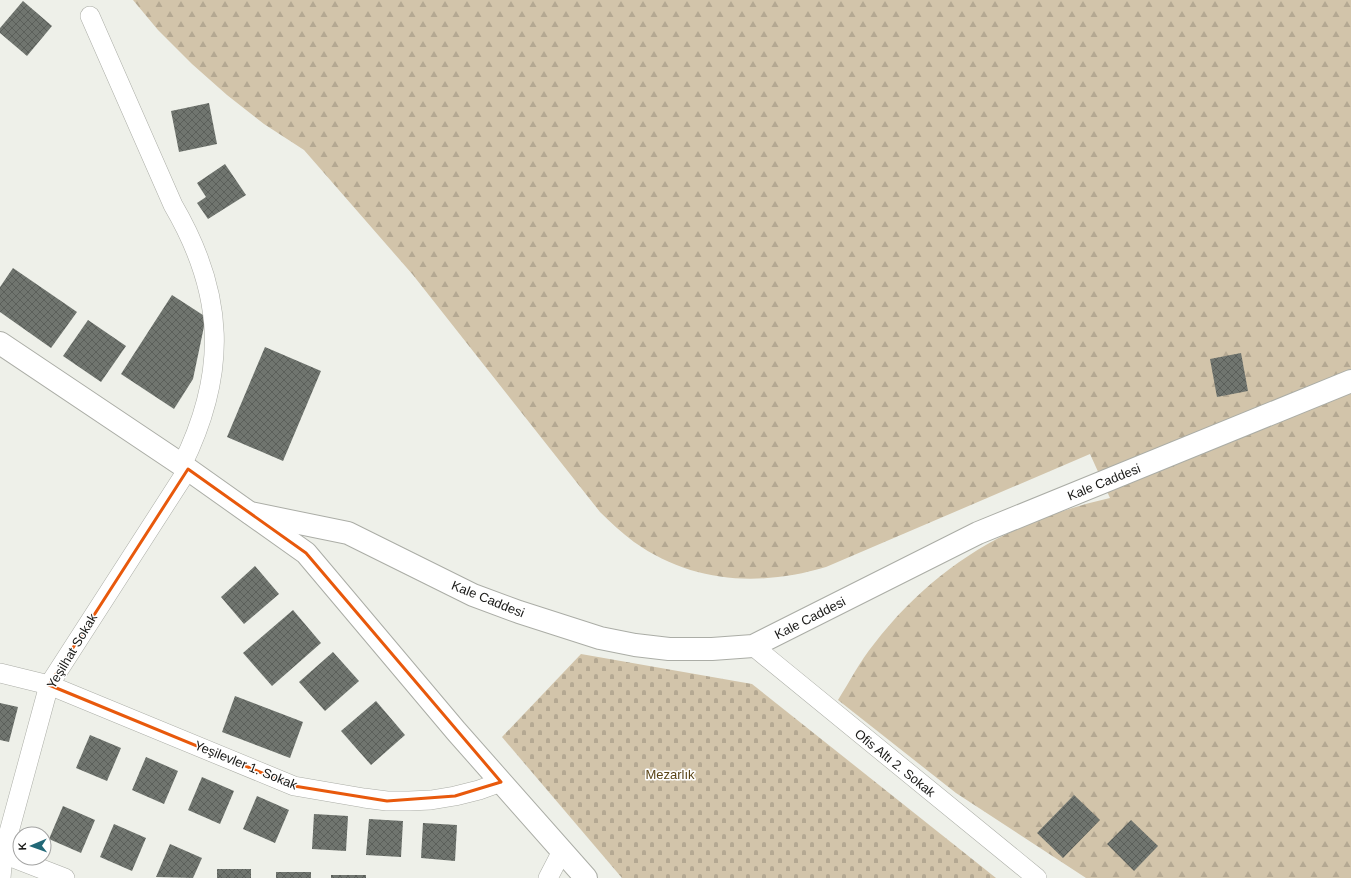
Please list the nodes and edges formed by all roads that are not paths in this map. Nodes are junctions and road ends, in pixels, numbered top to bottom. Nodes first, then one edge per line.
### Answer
1 (90, 16) dead end
2 (0, 343) edge
3 (1351, 381) edge
4 (185, 467) junction
5 (250, 513) junction
6 (753, 646) junction
7 (0, 673) edge
8 (49, 685) junction
9 (501, 782) junction
10 (562, 851) junction
11 (2, 854) edge
12 (1, 878) edge
13 (65, 878) edge
14 (548, 878) edge
15 (586, 878) edge
16 (1038, 878) edge

1 - 4 street, Yeşilhat Sokak
2 - 4 street
3 - 6 street, Kale Caddesi
4 - 5 street
4 - 8 street, Yeşilhat Sokak
5 - 6 street, Kale Caddesi
5 - 9 street
6 - 16 street, Ofis Altı 2. Sokak
7 - 8 street, Yeşilevler 1. Sokak
8 - 9 street, Yeşilevler 1. Sokak
8 - 11 street, Yeşilhat Sokak
9 - 10 street
10 - 14 street
10 - 15 street
11 - 12 street, Yeşilhat Sokak
11 - 13 street

